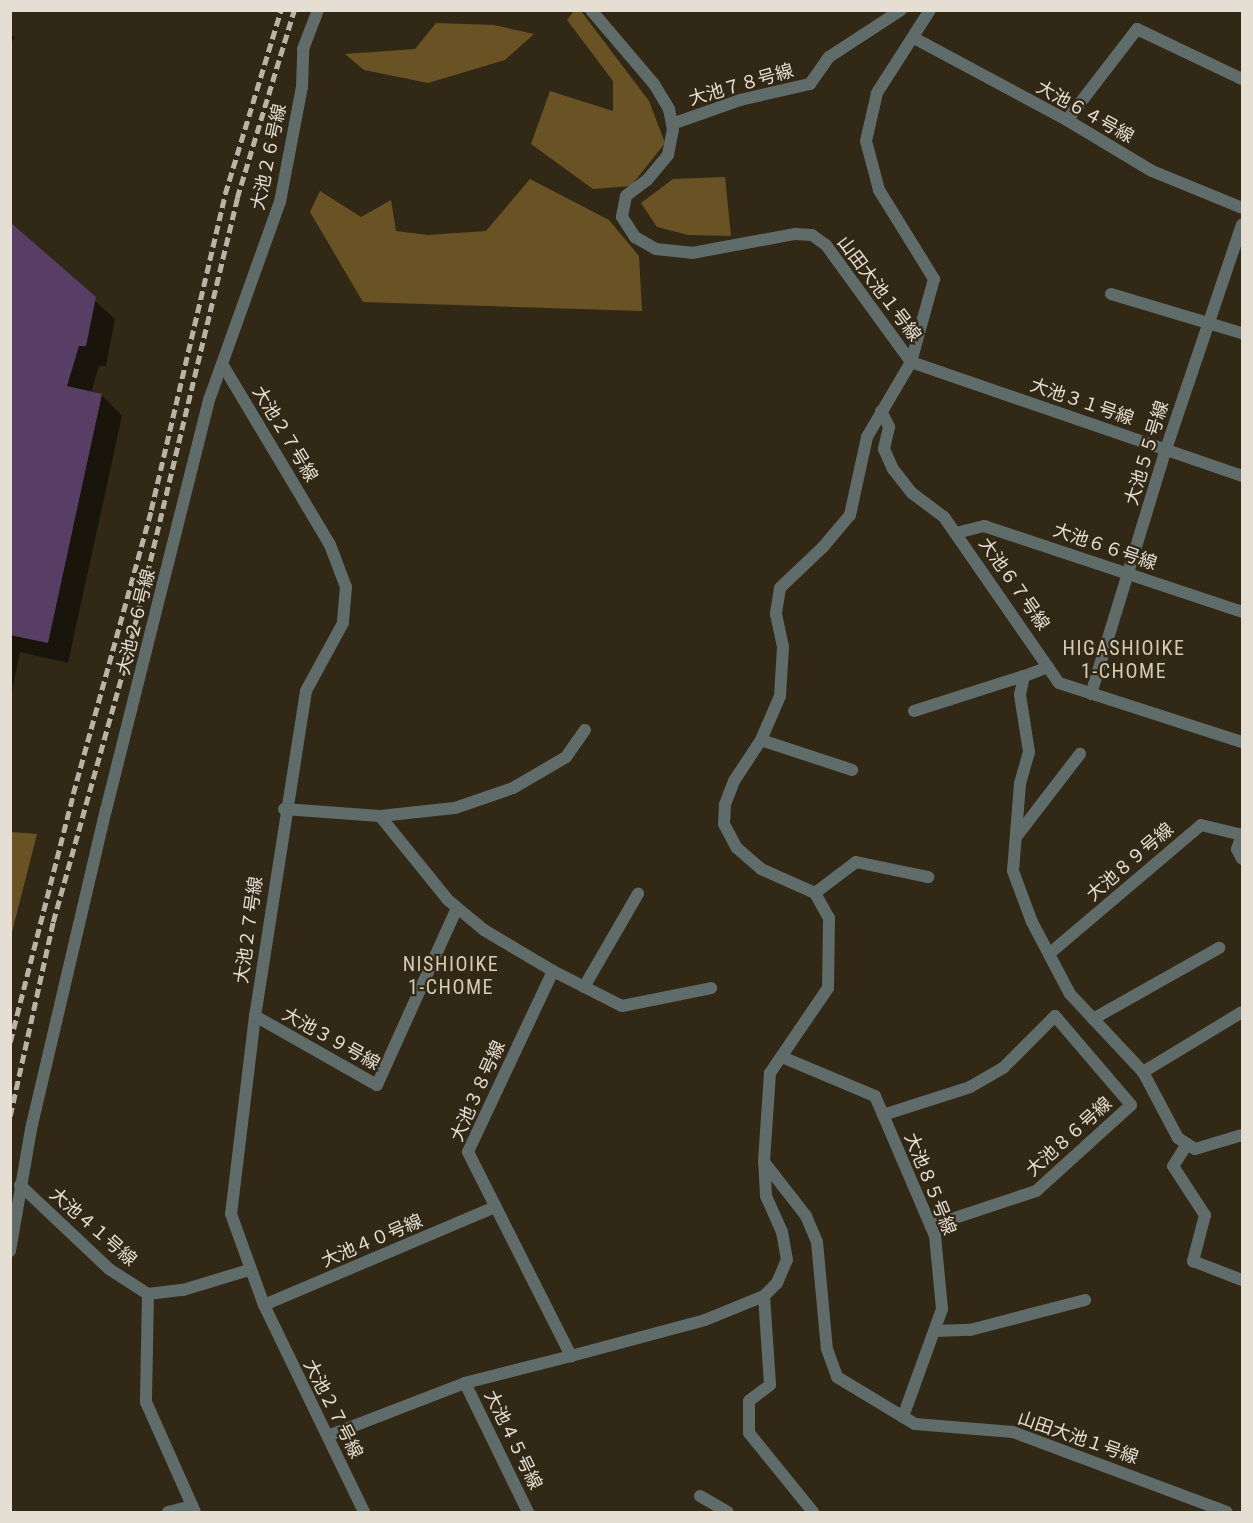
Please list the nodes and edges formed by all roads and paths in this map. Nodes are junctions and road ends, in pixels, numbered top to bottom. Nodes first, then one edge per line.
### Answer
1 (318, 10) edge
2 (591, 10) edge
3 (901, 10) edge
4 (930, 10) edge
5 (914, 39) junction
6 (1242, 79) edge
7 (1067, 120) junction
8 (672, 124) junction
9 (1242, 208) edge
10 (1242, 225) edge
11 (1111, 294) dead end
12 (1208, 321) junction
13 (1242, 333) edge
14 (911, 362) junction
15 (224, 367) junction
16 (881, 411) junction
17 (1166, 449) junction
18 (1242, 476) edge
19 (956, 533) junction
20 (1129, 575) junction
21 (1242, 612) edge
22 (1048, 667) junction
23 (1024, 676) junction
24 (1091, 694) junction
25 (914, 711) dead end
26 (585, 730) dead end
27 (761, 740) junction
28 (1242, 742) edge
29 (1080, 754) dead end
30 (852, 770) dead end
31 (284, 809) junction
32 (380, 816) junction
33 (1242, 835) edge
34 (1015, 838) junction
35 (1242, 859) edge
36 (928, 877) dead end
37 (815, 893) junction
38 (638, 894) dead end
39 (457, 908) junction
40 (1219, 948) dead end
41 (1049, 954) junction
42 (553, 971) junction
43 (584, 987) junction
44 (711, 988) dead end
45 (1242, 1012) edge
46 (255, 1017) junction
47 (1093, 1019) junction
48 (782, 1057) junction
49 (1143, 1072) junction
50 (883, 1115) junction
51 (1242, 1135) edge
52 (1187, 1144) junction
53 (764, 1162) junction
54 (20, 1185) junction
55 (493, 1208) junction
56 (931, 1226) junction
57 (10, 1251) edge
58 (249, 1270) junction
59 (1242, 1280) edge
60 (148, 1294) junction
61 (764, 1296) junction
62 (1085, 1300) dead end
63 (264, 1305) junction
64 (935, 1331) junction
65 (571, 1356) junction
66 (465, 1383) junction
67 (903, 1417) junction
68 (328, 1436) junction
69 (700, 1496) dead end
70 (193, 1509) edge
71 (168, 1512) edge
72 (364, 1512) edge
73 (528, 1512) edge
74 (728, 1512) edge
75 (813, 1512) edge
76 (1227, 1512) edge

1 - 15 street, 大池２６号線
2 - 8 street
3 - 8 street, 大池７８号線
4 - 5 street
5 - 7 street, 大池６４号線
5 - 14 street
6 - 7 street
7 - 9 street, 大池６４号線
8 - 14 street, 山田大池１号線
10 - 12 street, 大池５５号線
11 - 12 street
12 - 13 street
12 - 17 street, 大池５５号線
14 - 16 street, 山田大池１号線
14 - 17 street, 大池３１号線
15 - 31 street, 大池２７号線
15 - 54 street, 大池２６号線
16 - 19 street, 大池６７号線
16 - 27 street, 山田大池１号線
17 - 18 street, 大池３１号線
17 - 20 street, 大池５５号線
19 - 20 street, 大池６６号線
19 - 22 street, 大池６７号線
20 - 21 street, 大池６６号線
20 - 24 street, 大池５５号線
22 - 23 street
22 - 24 street, 大池６７号線
23 - 25 street
23 - 34 street
24 - 28 street, 大池６７号線
26 - 32 street
27 - 30 street
27 - 37 street, 山田大池１号線
29 - 34 street
31 - 32 street
31 - 46 street, 大池２７号線
32 - 39 street
33 - 35 street
33 - 41 street, 大池８９号線
34 - 41 street
36 - 37 street
37 - 48 street
38 - 43 street
39 - 42 street
39 - 46 street, 大池３９号線
40 - 47 street
41 - 47 street
42 - 43 street
42 - 55 street, 大池３８号線
43 - 44 street
45 - 49 street
46 - 58 street, 大池２７号線
47 - 49 street
48 - 50 street, 大池８５号線
48 - 53 street
49 - 52 street
50 - 56 street, 大池８５号線
50 - 56 street, 大池８６号線
51 - 52 street
52 - 59 street
53 - 61 street
53 - 67 street, 山田大池１号線
54 - 57 street, 大池２６号線
54 - 60 street, 大池４１号線
55 - 63 street, 大池４０号線
55 - 65 street, 大池３８号線
56 - 64 street, 大池８５号線
58 - 60 street
58 - 63 street, 大池２７号線
60 - 70 street
61 - 65 street
61 - 75 street
62 - 64 street
63 - 68 street, 大池２７号線
64 - 67 street, 大池８５号線
65 - 66 street
66 - 68 street
66 - 73 street, 大池４５号線
67 - 76 street, 山田大池１号線
68 - 72 street, 大池２７号線
69 - 74 street
70 - 71 street

